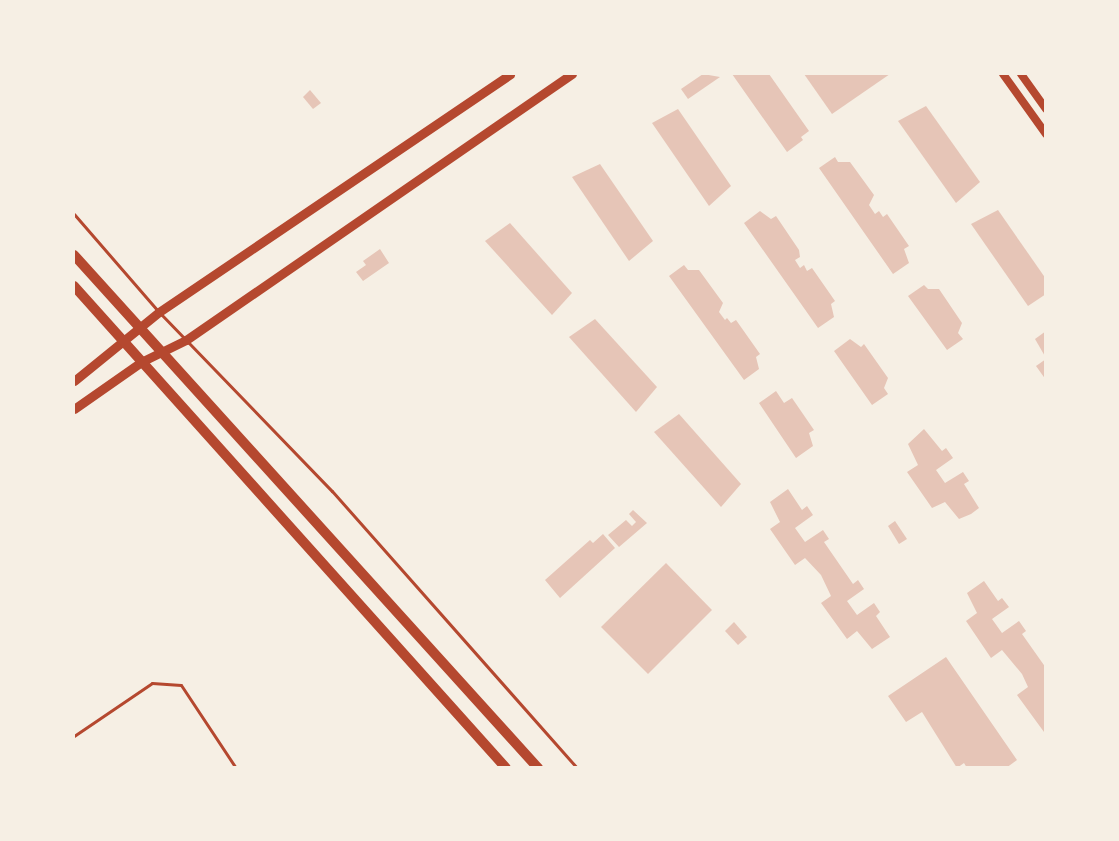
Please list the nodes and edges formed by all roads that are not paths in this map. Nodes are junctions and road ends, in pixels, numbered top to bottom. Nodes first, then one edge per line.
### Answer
1 (510, 74) edge
2 (572, 74) edge
3 (1003, 74) edge
4 (1021, 74) edge
5 (1046, 109) edge
6 (1046, 134) edge
7 (74, 214) edge
8 (74, 255) edge
9 (74, 286) edge
10 (159, 312) junction
11 (140, 331) junction
12 (186, 340) junction
13 (123, 343) junction
14 (160, 352) junction
15 (141, 362) junction
16 (74, 381) edge
17 (74, 409) edge
18 (74, 736) edge
19 (236, 768) edge
20 (506, 768) edge
21 (538, 768) edge
22 (577, 768) edge

1 - 10 main road
2 - 12 main road
3 - 6 street
4 - 5 street
7 - 10 lane
8 - 11 main road
9 - 13 main road
10 - 11 main road
10 - 12 lane
11 - 13 main road
11 - 14 main road
12 - 14 main road
12 - 22 lane
13 - 15 main road
13 - 16 main road
14 - 15 main road
14 - 21 main road
15 - 17 main road
15 - 20 main road
18 - 19 lane

